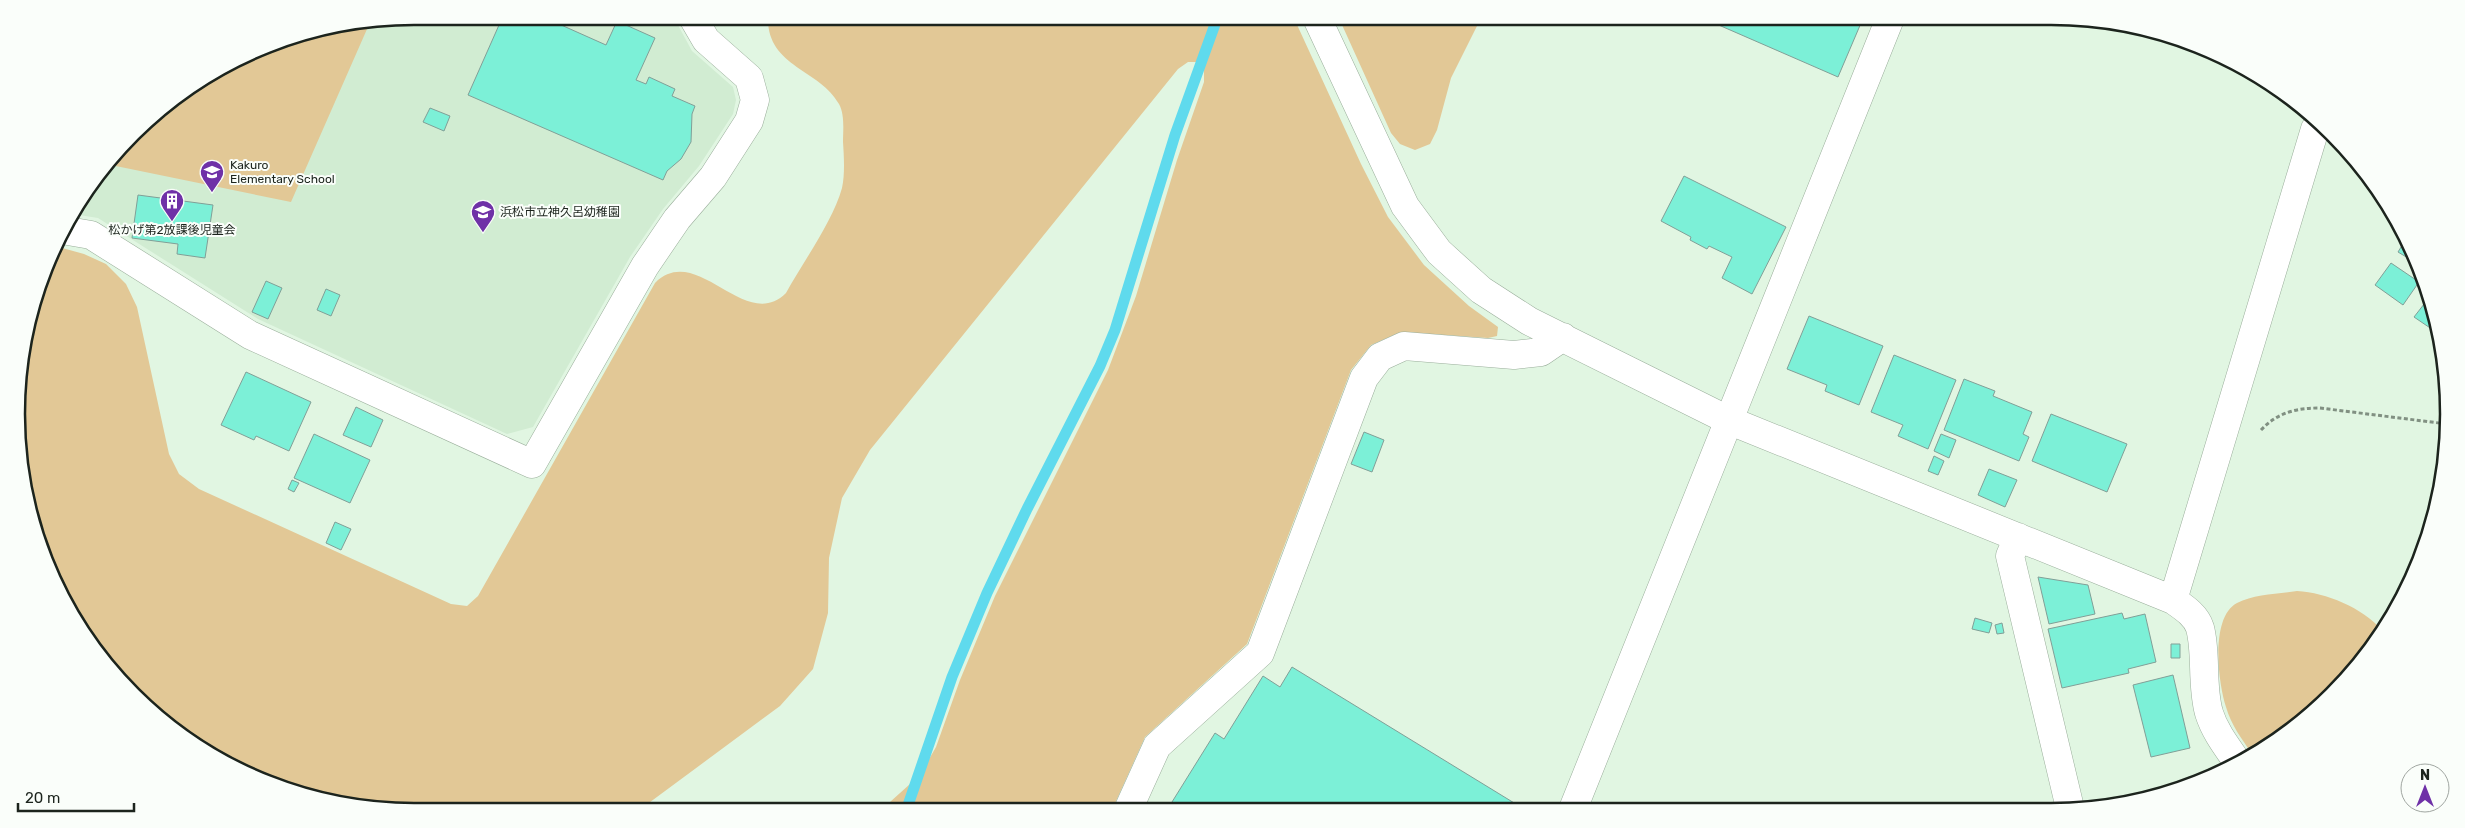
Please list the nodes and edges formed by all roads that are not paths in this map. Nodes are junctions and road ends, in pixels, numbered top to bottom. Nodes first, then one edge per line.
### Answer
1 (697, 25) edge
2 (1320, 25) edge
3 (1887, 25) edge
4 (2316, 130) edge
5 (70, 231) edge
6 (1564, 338) junction
7 (1728, 420) junction
8 (2018, 537) junction
9 (2174, 600) junction
10 (2234, 757) edge
11 (2069, 802) edge
12 (1131, 803) edge
13 (1575, 803) edge

1 - 5 street
2 - 6 street
3 - 7 street
4 - 9 street
6 - 7 street
6 - 12 street
7 - 8 street
7 - 13 street
8 - 9 street
8 - 11 street
9 - 10 street

